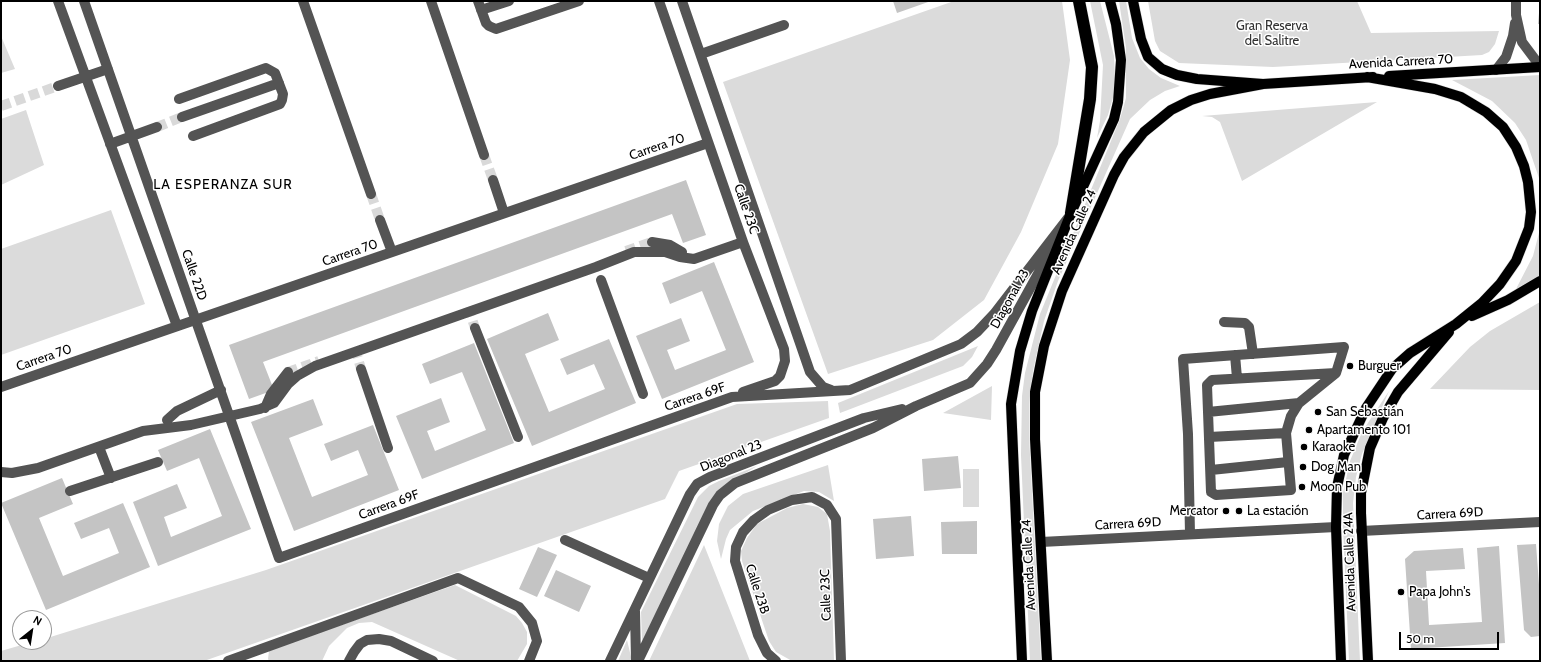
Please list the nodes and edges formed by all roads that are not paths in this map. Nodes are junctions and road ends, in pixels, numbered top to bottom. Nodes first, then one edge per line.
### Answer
1 (58, 1) edge
2 (84, 1) edge
3 (303, 1) edge
4 (431, 1) edge
5 (509, 1) edge
6 (579, 1) edge
7 (659, 1) edge
8 (682, 1) edge
9 (1079, 1) edge
10 (1110, 1) edge
11 (1133, 1) edge
12 (1516, 1) edge
13 (480, 6) edge
14 (1516, 15) junction
15 (784, 25) dead end
16 (701, 54) junction
17 (1540, 66) edge
18 (108, 69) junction
19 (1496, 70) junction
20 (85, 77) junction
21 (1367, 77) junction
22 (279, 82) junction
23 (1264, 84) junction
24 (58, 86) tunnel mouth
25 (179, 99) dead end
26 (182, 118) tunnel mouth
27 (156, 127) tunnel mouth
28 (131, 136) junction
29 (193, 136) dead end
30 (708, 143) junction
31 (110, 144) junction
32 (484, 155) tunnel mouth
33 (493, 180) tunnel mouth
34 (371, 194) tunnel mouth
35 (504, 213) junction
36 (1071, 213) junction
37 (380, 220) tunnel mouth
38 (652, 242) tunnel mouth
39 (743, 242) junction
40 (392, 252) junction
41 (694, 259) junction
42 (601, 280) dead end
43 (1540, 281) edge
44 (196, 320) junction
45 (1224, 322) dead end
46 (1456, 324) junction
47 (177, 326) junction
48 (475, 328) tunnel mouth
49 (1253, 354) junction
50 (1235, 355) junction
51 (361, 369) tunnel mouth
52 (288, 372) tunnel mouth
53 (1336, 373) junction
54 (1237, 378) junction
55 (1, 387) edge
56 (221, 390) junction
57 (833, 391) junction
58 (643, 394) dead end
59 (732, 396) junction
60 (1299, 403) junction
61 (916, 406) junction
62 (265, 408) junction
63 (1208, 412) junction
64 (229, 415) junction
65 (167, 420) dead end
66 (1286, 433) junction
67 (518, 437) dead end
68 (1209, 437) junction
69 (99, 447) junction
70 (388, 448) dead end
71 (158, 462) dead end
72 (1288, 462) junction
73 (1210, 470) junction
74 (1, 472) edge
75 (110, 478) junction
76 (70, 491) dead end
77 (1540, 522) edge
78 (1336, 527) junction
79 (1361, 531) junction
80 (743, 532) joint
81 (1190, 534) junction
82 (566, 540) dead end
83 (1040, 542) junction
84 (279, 558) joint
85 (649, 578) junction
86 (635, 609) junction
87 (236, 660) edge
88 (349, 661) edge
89 (433, 661) edge
90 (529, 661) edge
91 (610, 661) edge
92 (637, 661) edge
93 (776, 661) edge
94 (841, 661) edge
95 (1022, 661) edge
96 (1047, 661) edge
97 (1341, 661) edge
98 (1368, 661) edge

1 - 20 street
2 - 18 street, Calle 22D
3 - 34 street
4 - 32 street
5 - 13 street
6 - 13 street
7 - 30 street, Calle 23C
8 - 16 street, Calle 23C
9 - 36 highway
10 - 36 main road, Avenida Calle 24
11 - 23 main road
12 - 14 street
14 - 17 street
14 - 19 street
15 - 16 street
16 - 57 street, Calle 23C
17 - 19 main road, Avenida Carrera 70
18 - 20 street
18 - 28 street, Calle 22D
19 - 21 main road, Avenida Carrera 70
20 - 24 street
20 - 31 street
21 - 23 main road, Avenida Carrera 70
21 - 46 main road
22 - 25 street
22 - 26 street
22 - 29 street
23 - 83 main road, Avenida Calle 24
27 - 28 street
28 - 31 street
28 - 44 street, Calle 22D
30 - 35 street, Carrera 70
30 - 39 street, Calle 23C
31 - 47 street
33 - 35 street
35 - 40 street, Carrera 70
36 - 57 street, Carrera 69F
36 - 61 street, Diagonal 23
36 - 95 main road, Avenida Calle 24
37 - 40 street
38 - 41 street
39 - 41 street
39 - 59 street, Calle 23C
40 - 44 street, Carrera 70
41 - 62 street
42 - 58 street
43 - 46 main road
44 - 47 street, Carrera 70
44 - 56 street, Calle 22D
45 - 49 street
46 - 78 main road, Avenida Calle 24A
46 - 79 main road, Avenida Calle 24A
47 - 55 street, Carrera 70
48 - 67 street
49 - 50 street
49 - 53 street
50 - 54 street
50 - 81 street
51 - 70 street
52 - 62 street
53 - 54 street
53 - 60 street
54 - 63 street
56 - 64 street, Calle 22D
56 - 65 street
57 - 59 street, Carrera 69F
59 - 84 street, Carrera 69F
60 - 63 street
60 - 66 street
61 - 85 street, Diagonal 23
61 - 92 street, Diagonal 23
62 - 64 street
63 - 68 street
64 - 69 street
64 - 84 street, Calle 22D
66 - 68 street
66 - 72 street
68 - 73 street
69 - 74 street
69 - 75 street
71 - 75 street
72 - 73 street
72 - 73 street
75 - 76 street
77 - 79 street, Carrera 69D
78 - 81 street, Carrera 69D
78 - 97 main road, Avenida Calle 24A
79 - 98 main road, Avenida Calle 24A
80 - 93 street, Calle 23B
80 - 94 street, Calle 23C
81 - 83 street, Carrera 69D
82 - 85 street
83 - 96 main road, Avenida Calle 24
85 - 86 street, Diagonal 23
86 - 91 street, Diagonal 23
86 - 92 street
87 - 90 street
88 - 89 street

